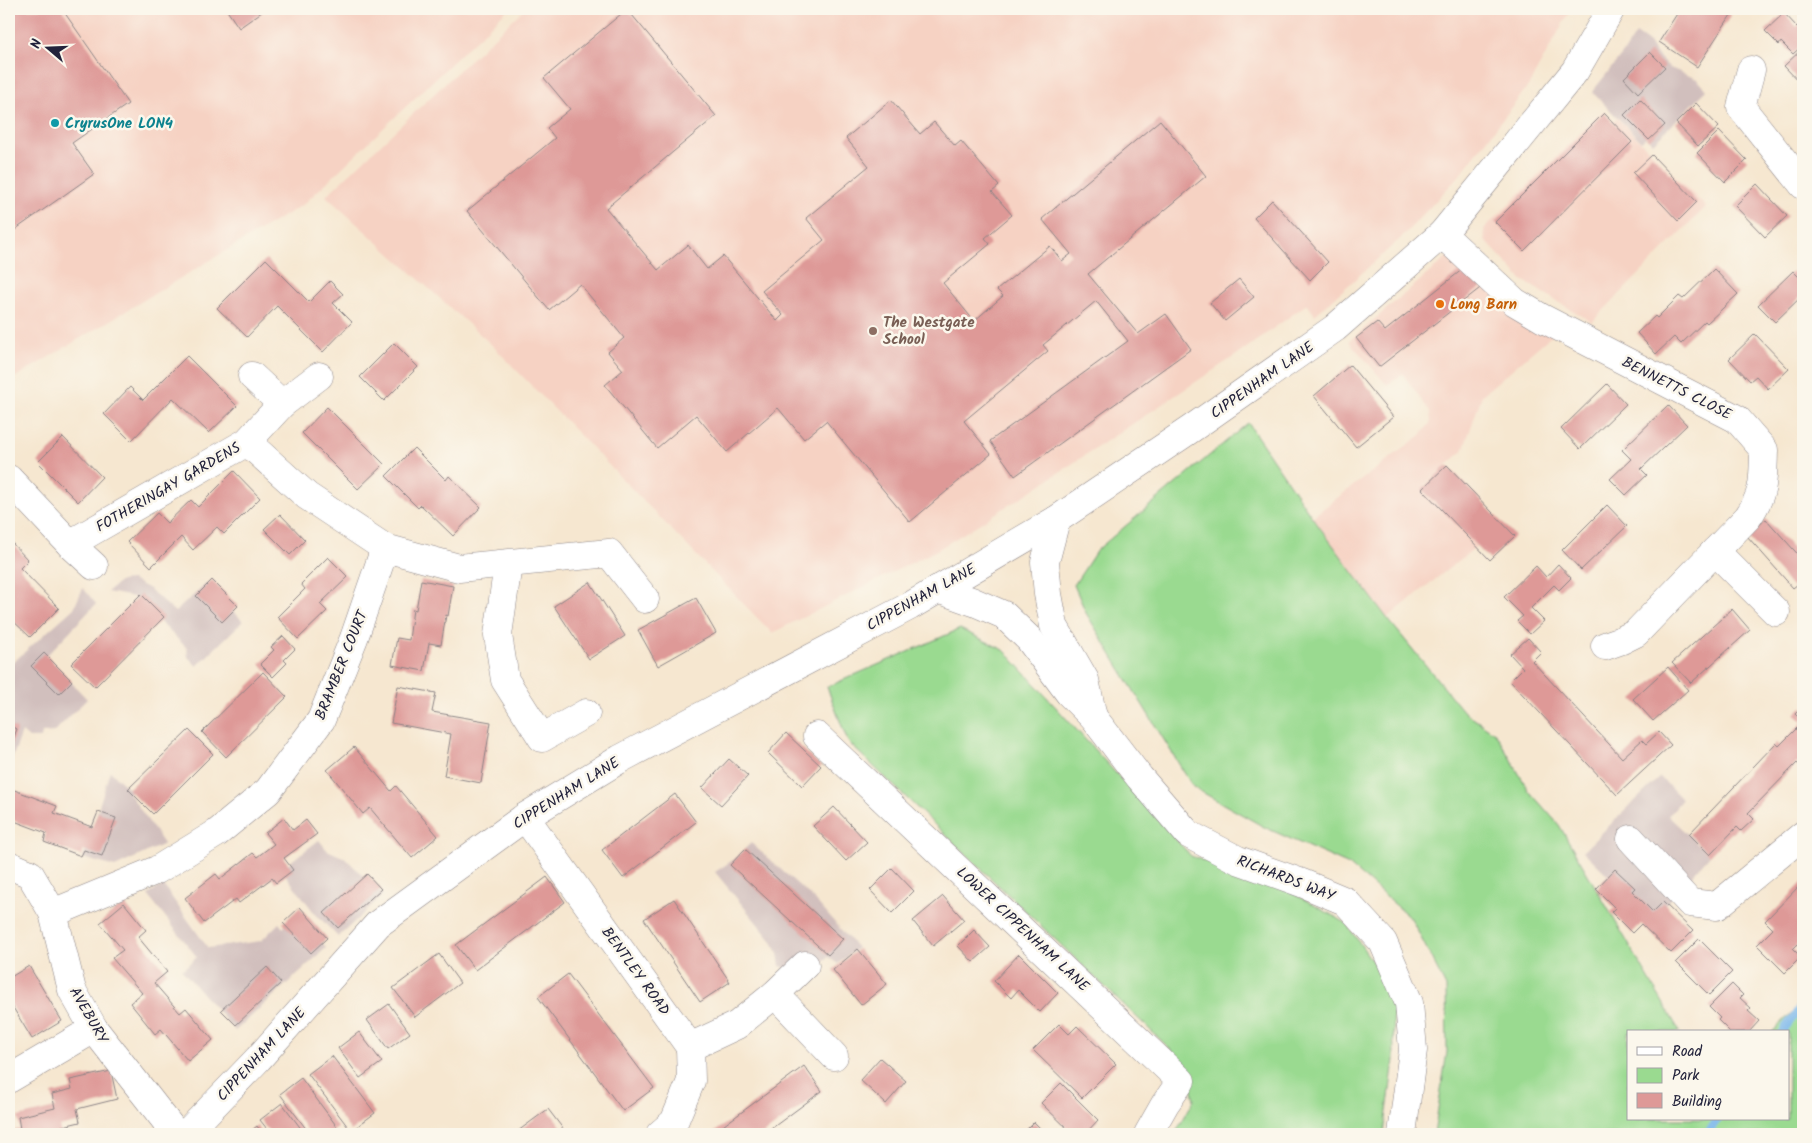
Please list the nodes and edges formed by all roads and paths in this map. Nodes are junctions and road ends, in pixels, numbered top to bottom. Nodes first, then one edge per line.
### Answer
1 (1611, 9) edge
2 (1751, 70) dead end
3 (1803, 185) edge
4 (1442, 234) junction
5 (252, 376) dead end
6 (319, 376) dead end
7 (282, 404) junction
8 (247, 442) junction
9 (9, 479) edge
10 (1056, 520) junction
11 (70, 544) junction
12 (385, 548) junction
13 (1715, 551) junction
14 (508, 564) junction
15 (94, 566) dead end
16 (938, 589) junction
17 (646, 599) dead end
18 (1776, 612) dead end
19 (1605, 646) dead end
20 (586, 713) dead end
21 (1093, 717) junction
22 (817, 736) dead end
23 (525, 817) junction
24 (1803, 835) edge
25 (1631, 839) dead end
26 (9, 865) edge
27 (53, 912) junction
28 (805, 965) dead end
29 (775, 994) junction
30 (94, 1029) junction
31 (690, 1047) junction
32 (834, 1056) dead end
33 (9, 1079) edge
34 (176, 1134) edge
35 (186, 1134) edge
36 (660, 1134) edge
37 (1148, 1134) edge
38 (1402, 1134) edge

1 - 4 street, CIPPENHAM LANE
2 - 3 street
4 - 10 street, CIPPENHAM LANE
4 - 13 street, BENNETTS CLOSE
5 - 7 street
6 - 7 street, FOTHERINGAY GARDENS
7 - 8 street, FOTHERINGAY GARDENS
8 - 11 street, FOTHERINGAY GARDENS
8 - 12 street
9 - 11 street
10 - 16 street, CIPPENHAM LANE
10 - 21 street, RICHARDS WAY
11 - 15 street
12 - 14 street
12 - 27 street, BRAMBER COURT
13 - 18 street
13 - 19 street, BENNETTS CLOSE
14 - 17 street
14 - 20 street
16 - 21 street, RICHARDS WAY
16 - 23 street, CIPPENHAM LANE
21 - 38 street, RICHARDS WAY
22 - 37 street, LOWER CIPPENHAM LANE
23 - 31 street, BENTLEY ROAD
23 - 35 street, CIPPENHAM LANE
24 - 25 street
26 - 27 street, AVEBURY
27 - 30 street, AVEBURY
28 - 29 street
29 - 31 street
29 - 32 street
30 - 33 street
30 - 34 street, AVEBURY
31 - 36 street

